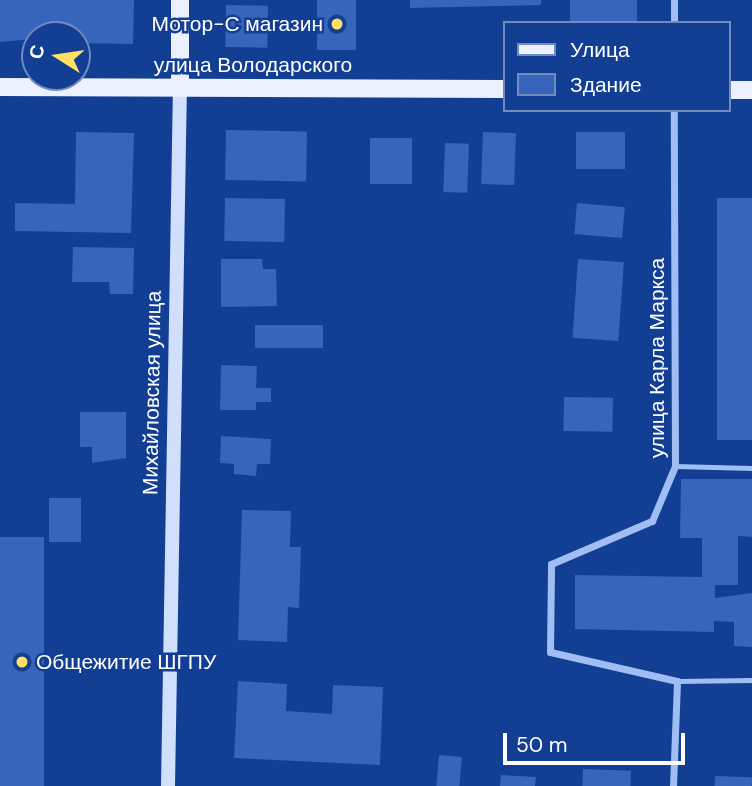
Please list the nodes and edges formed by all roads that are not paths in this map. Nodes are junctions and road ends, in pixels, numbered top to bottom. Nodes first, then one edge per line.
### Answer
1 (180, 0) edge
2 (674, 0) edge
3 (674, 21) edge
4 (0, 87) edge
5 (180, 87) junction
6 (504, 89) edge
7 (731, 90) edge
8 (752, 90) edge
9 (674, 112) edge
10 (675, 466) junction
11 (752, 468) edge
12 (752, 680) edge
13 (677, 681) junction
14 (168, 786) edge
15 (673, 786) edge

1 - 5 main road, Михайловская улица
2 - 3 street
4 - 5 main road, улица Володарского
5 - 6 main road, улица Володарского
5 - 14 main road, Михайловская улица
7 - 8 main road
9 - 10 street, улица Карла Маркса
10 - 11 lane
10 - 13 street, улица Карла Маркса
12 - 13 lane
13 - 15 street

